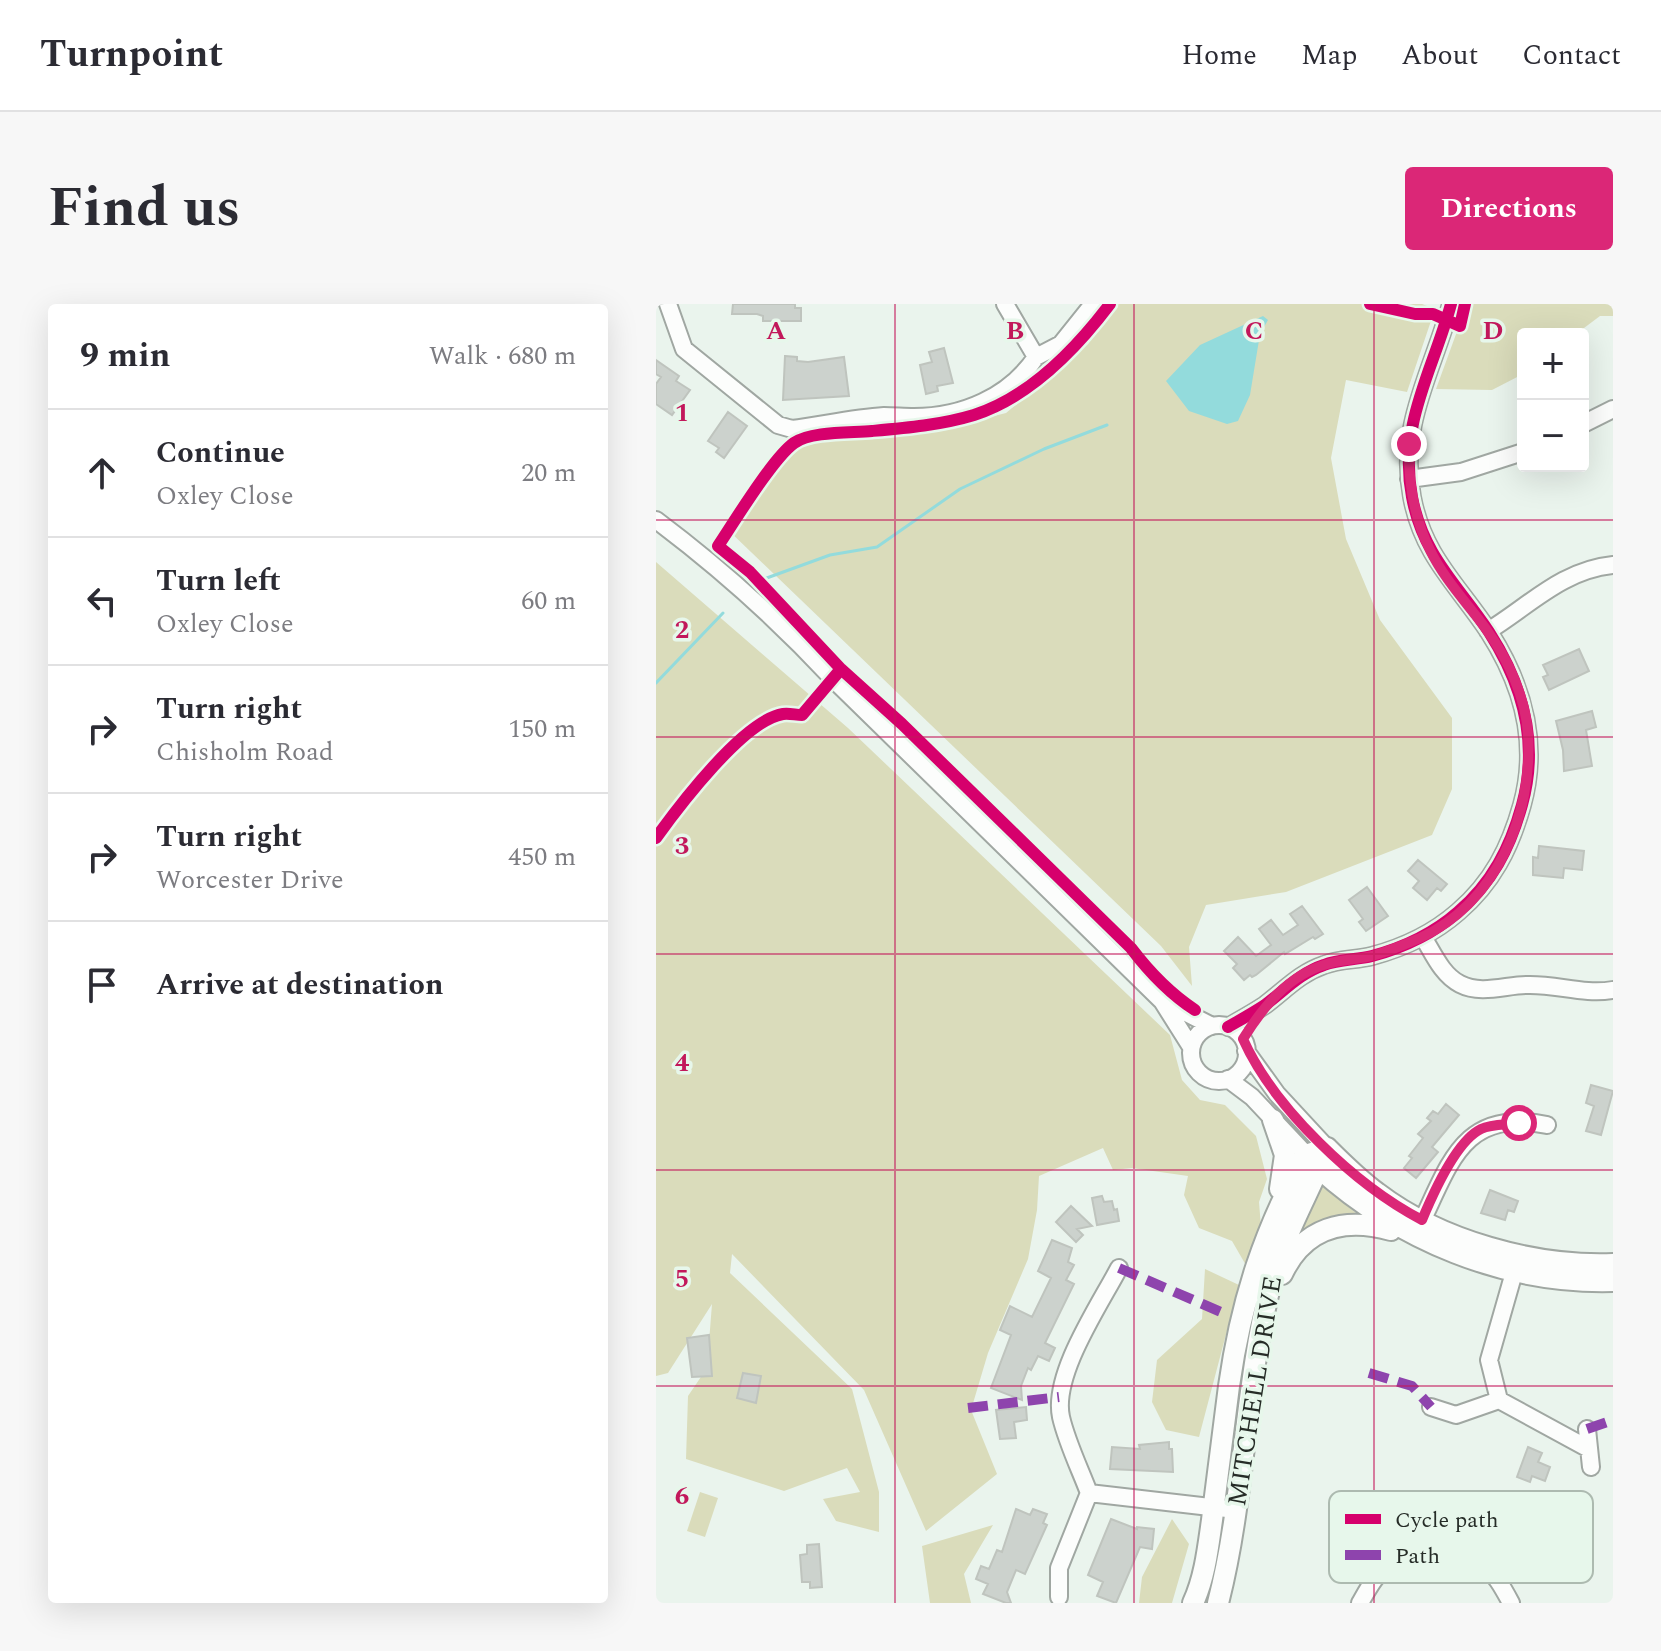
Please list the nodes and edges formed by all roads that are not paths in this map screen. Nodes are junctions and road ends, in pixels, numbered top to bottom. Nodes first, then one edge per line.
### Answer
1 (668, 304) edge
2 (1005, 304) edge
3 (1093, 304) edge
4 (1451, 304) edge
5 (1036, 357) junction
6 (1613, 409) edge
7 (1589, 421) edge
8 (1517, 454) edge
9 (1409, 479) junction
10 (656, 520) edge
11 (1613, 565) edge
12 (1488, 631) junction
13 (1423, 937) junction
14 (1613, 990) edge
15 (1162, 1001) junction
16 (1264, 1006) junction
17 (1220, 1026) junction
18 (1244, 1045) junction
19 (1191, 1047) junction
20 (1228, 1079) junction
21 (1273, 1120) junction
22 (1547, 1125) dead end
23 (1327, 1148) junction
24 (1313, 1161) junction
25 (1273, 1217) junction
26 (1418, 1228) junction
27 (1517, 1264) junction
28 (1613, 1264) edge
29 (1119, 1268) dead end
30 (1613, 1281) edge
31 (1263, 1320) junction
32 (1499, 1400) junction
33 (1431, 1407) dead end
34 (1587, 1429) dead end
35 (1589, 1449) junction
36 (1591, 1467) dead end
37 (1089, 1493) junction
38 (1214, 1507) junction
39 (1236, 1510) junction
40 (1373, 1583) edge
41 (1500, 1583) edge
42 (1059, 1597) dead end
43 (1193, 1603) edge
44 (1218, 1603) edge
45 (1360, 1603) edge
46 (1511, 1603) edge

1 - 5 street
2 - 5 street
3 - 5 street
4 - 9 street
6 - 7 street
8 - 9 street
9 - 12 street
10 - 15 street
11 - 12 street
12 - 13 street
13 - 14 street
13 - 16 street
15 - 17 street
15 - 19 street
16 - 17 street
16 - 18 street
17 - 18 street
17 - 19 street
18 - 20 street
18 - 23 street
19 - 20 street
20 - 21 street
21 - 24 street
21 - 25 main road
22 - 26 street
23 - 24 main road, MITCHELL DRIVE
23 - 26 main road
24 - 25 main road, MITCHELL DRIVE
24 - 26 main road
24 - 31 main road, MITCHELL DRIVE
25 - 38 main road, MITCHELL DRIVE
26 - 27 main road
26 - 31 main road
27 - 28 main road
27 - 30 main road
27 - 32 street
29 - 37 street
31 - 39 main road, MITCHELL DRIVE
32 - 33 street
32 - 35 street
34 - 35 street
35 - 36 street
37 - 38 street
37 - 42 street
38 - 39 street
38 - 43 main road, MITCHELL DRIVE
39 - 44 main road, MITCHELL DRIVE
40 - 45 street
41 - 46 street

